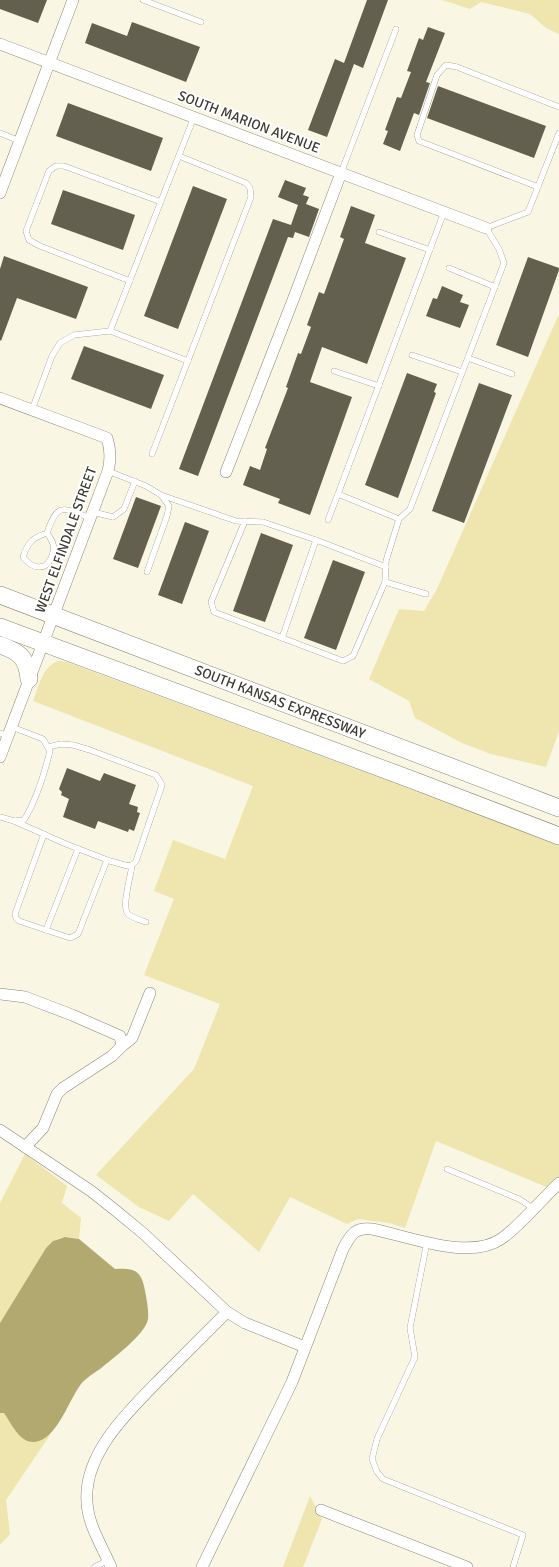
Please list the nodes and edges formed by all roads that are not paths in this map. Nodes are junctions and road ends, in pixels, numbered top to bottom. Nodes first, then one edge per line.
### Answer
1 (73, 0) edge
2 (147, 1) edge
3 (201, 22) dead end
4 (396, 29) dead end
5 (0, 44) edge
6 (50, 63) junction
7 (559, 107) edge
8 (194, 117) junction
9 (0, 133) edge
10 (559, 133) edge
11 (20, 141) junction
12 (179, 156) junction
13 (341, 173) junction
14 (538, 187) junction
15 (0, 193) edge
16 (161, 202) junction
17 (444, 212) junction
18 (486, 228) junction
19 (379, 232) dead end
20 (430, 250) junction
21 (449, 268) dead end
22 (130, 280) junction
23 (495, 287) junction
24 (110, 331) junction
25 (412, 355) dead end
26 (468, 358) junction
27 (188, 361) junction
28 (334, 371) dead end
29 (462, 372) junction
30 (512, 374) dead end
31 (379, 386) junction
32 (0, 398) edge
33 (32, 410) junction
34 (152, 454) dead end
35 (108, 471) junction
36 (226, 472) dead end
37 (134, 482) junction
38 (338, 494) junction
39 (161, 495) junction
40 (92, 515) junction
41 (399, 519) junction
42 (328, 520) dead end
43 (245, 521) junction
44 (47, 532) junction
45 (316, 540) junction
46 (386, 567) junction
47 (148, 572) dead end
48 (385, 582) junction
49 (426, 594) dead end
50 (0, 596) edge
51 (54, 616) junction
52 (0, 627) edge
53 (282, 638) junction
54 (43, 643) junction
55 (0, 645) edge
56 (30, 680) junction
57 (5, 736) edge
58 (48, 747) junction
59 (0, 758) edge
60 (559, 808) edge
61 (0, 817) edge
62 (14, 821) junction
63 (44, 834) junction
64 (559, 836) edge
65 (78, 849) junction
66 (107, 860) junction
67 (132, 865) junction
68 (146, 922) dead end
69 (46, 930) junction
70 (0, 994) edge
71 (150, 994) dead end
72 (122, 1046) junction
73 (0, 1130) edge
74 (25, 1147) junction
75 (447, 1169) dead end
76 (559, 1183) edge
77 (533, 1208) junction
78 (427, 1242) junction
79 (227, 1312) junction
80 (305, 1347) junction
81 (321, 1510) dead end
82 (110, 1564) edge
83 (95, 1567) edge
84 (202, 1567) edge
85 (467, 1567) edge
86 (512, 1567) edge

1 - 6 street
2 - 3 lane
4 - 13 lane
5 - 6 street, SOUTH MARION AVENUE
6 - 8 street, SOUTH MARION AVENUE
6 - 11 street
7 - 14 lane
8 - 12 lane
8 - 13 street, SOUTH MARION AVENUE
9 - 11 lane
10 - 14 lane
11 - 15 street
12 - 16 lane
12 - 27 lane
13 - 17 street, SOUTH MARION AVENUE
13 - 36 street
14 - 18 lane
16 - 22 lane
16 - 22 lane
17 - 18 street, SOUTH MARION AVENUE
17 - 20 lane
18 - 23 lane
19 - 20 lane
20 - 31 lane
21 - 23 lane
22 - 24 lane
23 - 26 lane
24 - 27 lane
24 - 33 lane
25 - 29 lane
26 - 29 lane
26 - 30 lane
27 - 34 lane
28 - 31 lane
29 - 41 lane
31 - 38 lane
32 - 33 street, WEST ELFINDALE STREET
33 - 35 street, WEST ELFINDALE STREET
35 - 37 lane
35 - 40 street, WEST ELFINDALE STREET
37 - 39 lane
37 - 40 lane
38 - 41 lane
38 - 42 lane
39 - 43 lane
39 - 47 lane
40 - 44 lane
40 - 51 street, WEST ELFINDALE STREET
41 - 46 lane
43 - 45 lane
43 - 53 lane
44 - 44 lane
45 - 46 lane
45 - 53 lane
46 - 48 lane
48 - 49 lane
48 - 53 lane
50 - 51 main road, SOUTH KANSAS EXPRESSWAY
51 - 54 street, WEST ELFINDALE STREET
51 - 60 main road, SOUTH KANSAS EXPRESSWAY
52 - 54 main road, SOUTH KANSAS EXPRESSWAY
54 - 56 street, WEST ELFINDALE STREET
54 - 64 main road, SOUTH KANSAS EXPRESSWAY
55 - 56 main road
56 - 57 street, WEST ELFINDALE STREET
57 - 58 lane
57 - 59 street, WEST ELFINDALE STREET
58 - 62 lane
58 - 67 lane
61 - 62 lane
62 - 63 lane
63 - 65 lane
63 - 69 lane
65 - 66 lane
65 - 69 lane
66 - 67 lane
66 - 69 lane
67 - 68 lane
70 - 72 street
71 - 72 street
72 - 74 street
73 - 74 street
74 - 79 street
75 - 77 lane
76 - 77 street
77 - 78 street
78 - 80 street
78 - 86 lane
79 - 80 street
79 - 82 street
80 - 84 street
81 - 85 street
82 - 83 lane

